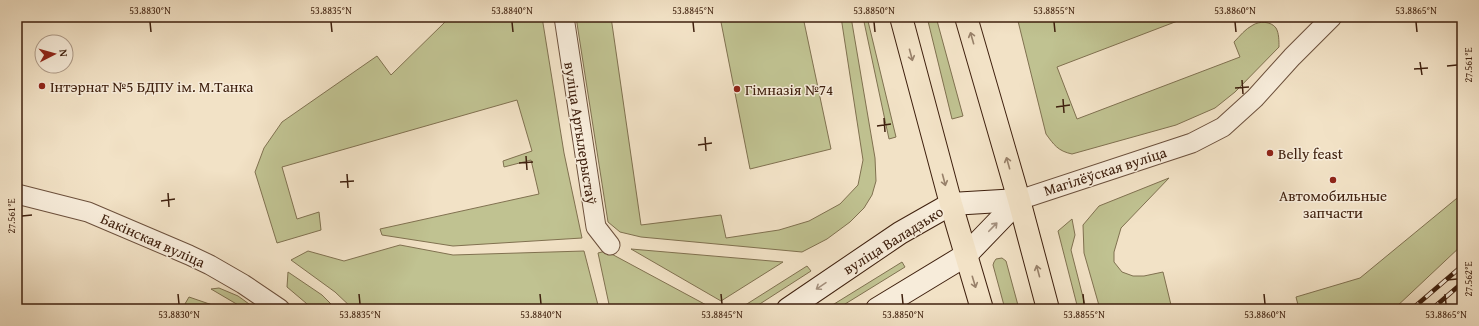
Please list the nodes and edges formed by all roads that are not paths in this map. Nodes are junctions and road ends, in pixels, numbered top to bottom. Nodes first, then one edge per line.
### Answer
1 (564, 17) edge
2 (901, 17) edge
3 (966, 17) edge
4 (1332, 17) edge
5 (17, 194) edge
6 (1019, 200) junction
7 (950, 204) junction
8 (610, 245) dead end
9 (966, 255) junction
10 (280, 309) edge
11 (788, 309) edge
12 (878, 309) edge
13 (982, 309) edge
14 (1048, 309) edge

1 - 8 street, вуліца Артылерыстаў
2 -> 7 main road
6 -> 3 main road
4 - 6 street, Магілёўская вуліца
5 - 10 street, Бакінская вуліца
6 - 7 main road, вуліца Валадзько
9 -> 6 main road
14 -> 6 main road
7 - 9 main road
7 -> 11 main road, вуліца Валадзько
9 - 12 main road
9 -> 13 main road

